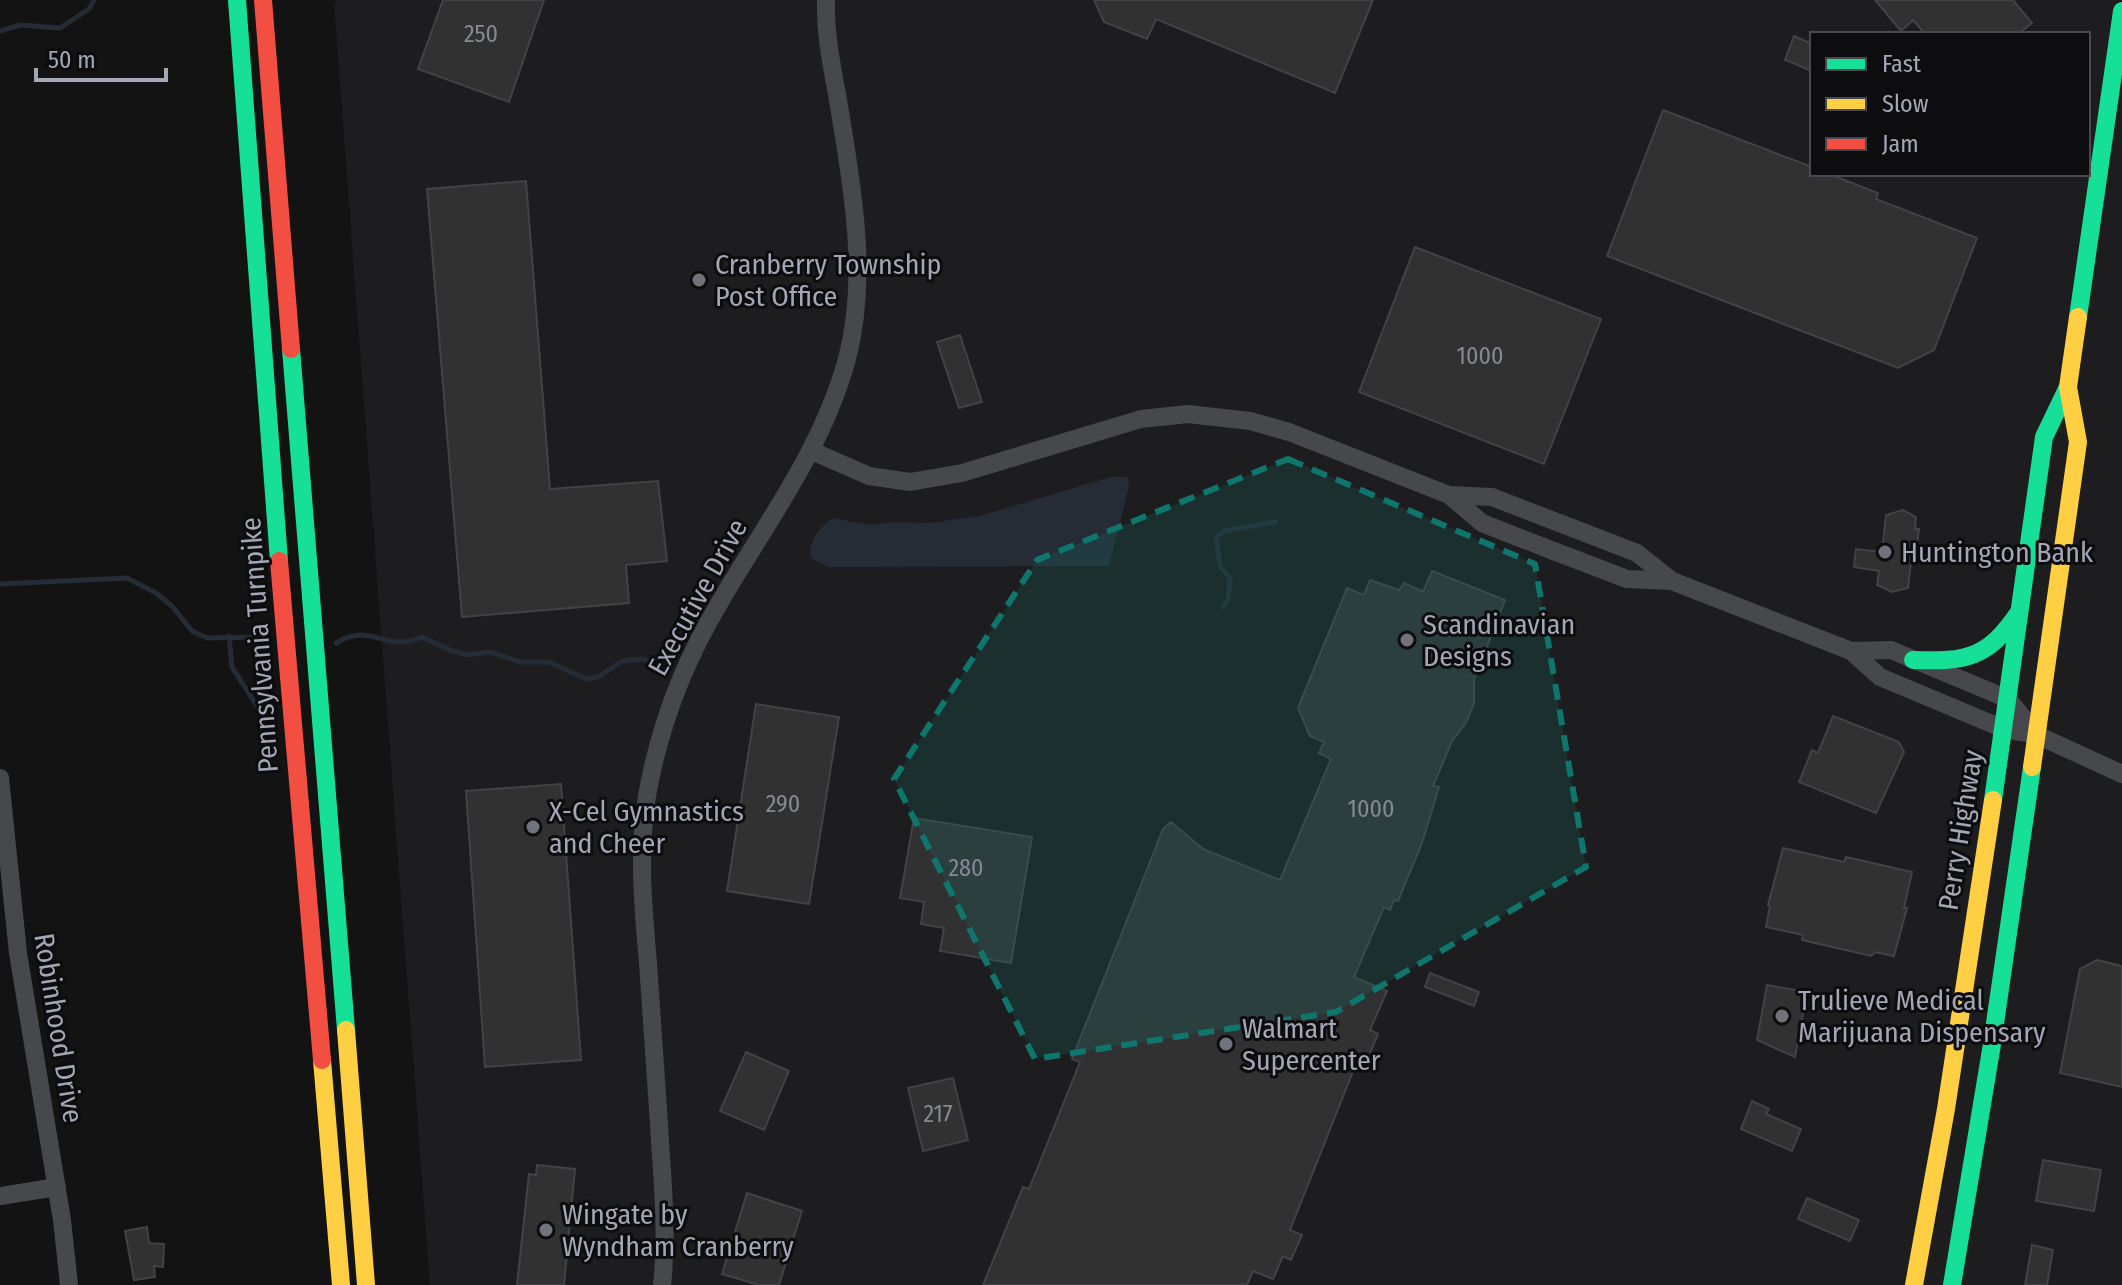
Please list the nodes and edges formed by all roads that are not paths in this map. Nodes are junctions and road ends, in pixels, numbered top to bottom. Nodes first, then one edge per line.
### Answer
1 (237, 0) edge
2 (263, 0) edge
3 (826, 0) edge
4 (2122, 11) edge
5 (2068, 387) junction
6 (812, 451) junction
7 (1449, 495) junction
8 (1672, 581) junction
9 (2021, 608) junction
10 (1851, 651) junction
11 (1913, 660) junction
12 (2008, 699) junction
13 (2004, 729) junction
14 (2037, 735) junction
15 (2122, 774) edge
16 (0, 778) edge
17 (57, 1187) junction
18 (0, 1196) edge
19 (69, 1285) edge
20 (341, 1285) edge
21 (366, 1285) edge
22 (662, 1285) edge
23 (1914, 1285) edge
24 (1952, 1285) edge

1 - 20 main road, Pennsylvania Turnpike
2 - 21 main road, Pennsylvania Turnpike
3 - 6 street, Executive Drive
4 - 5 main road, Perry Highway
5 - 9 main road, Perry Highway
5 - 14 main road, Perry Highway
6 - 7 street
6 - 22 street, Executive Drive
7 - 8 street
7 - 8 street
8 - 10 street
9 - 11 main road
9 - 12 main road, Perry Highway
10 - 11 street
10 - 13 street
11 - 12 street
12 - 13 main road, Perry Highway
12 - 14 street
13 - 14 street
13 - 23 main road, Perry Highway
14 - 15 street
14 - 24 main road, Perry Highway
16 - 17 street, Robinhood Drive
17 - 18 street
17 - 19 street, Robinhood Drive

